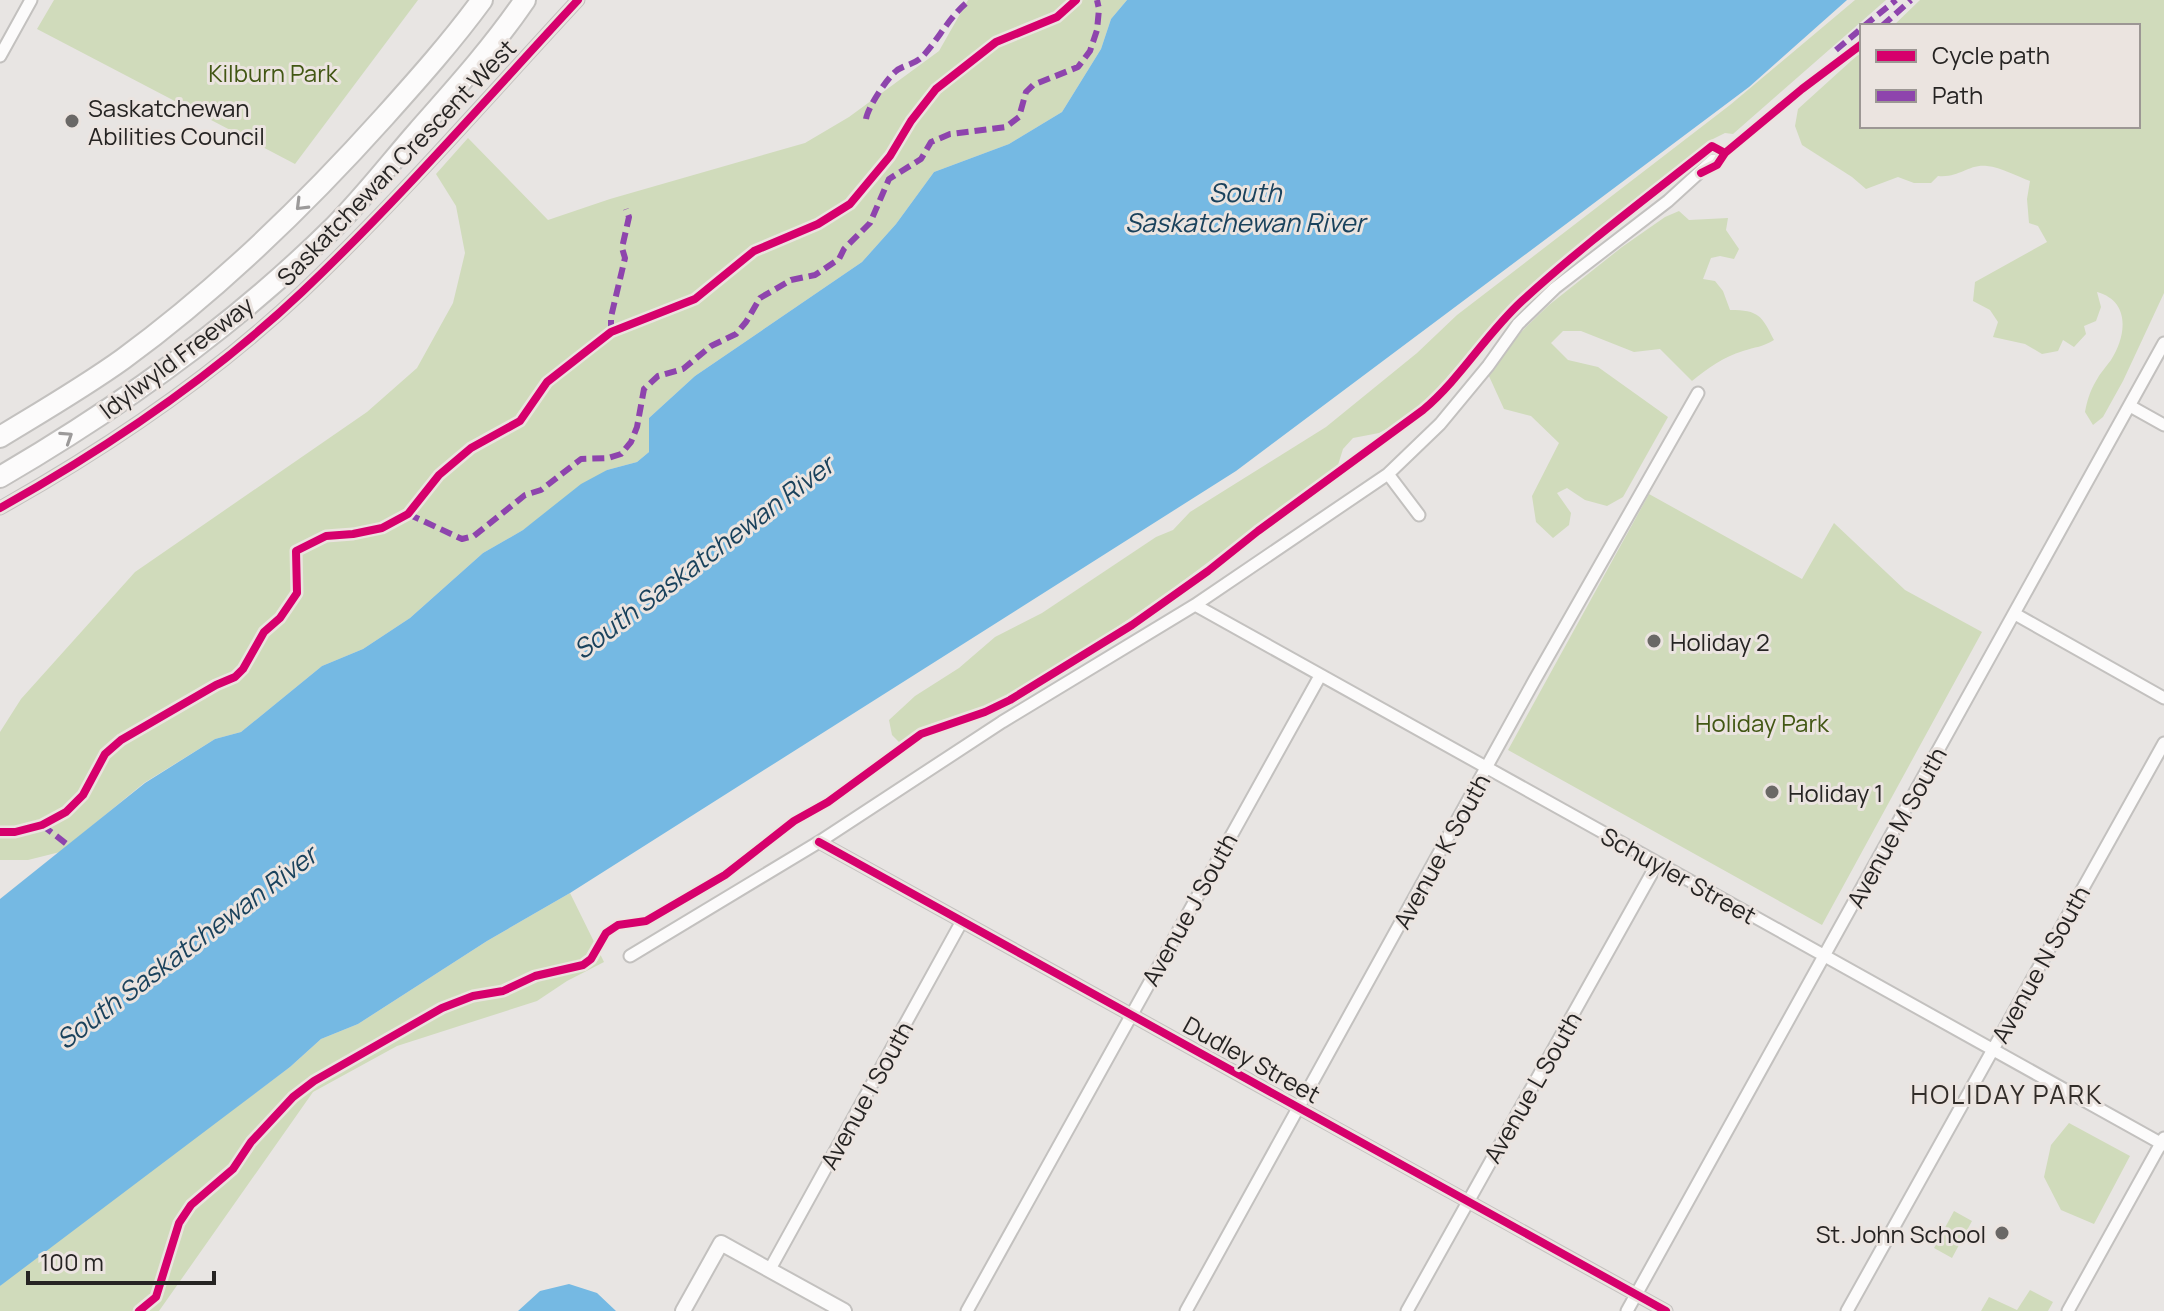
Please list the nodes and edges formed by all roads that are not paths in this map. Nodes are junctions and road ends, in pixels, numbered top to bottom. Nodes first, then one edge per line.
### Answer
1 (31, 0) edge
2 (467, 0) edge
3 (482, 0) edge
4 (525, 0) edge
5 (578, 0) edge
6 (0, 56) edge
7 (1713, 160) dead end
8 (338, 169) junction
9 (2164, 343) edge
10 (1698, 393) dead end
11 (2130, 406) junction
12 (2164, 425) edge
13 (0, 437) edge
14 (1388, 474) junction
15 (0, 477) edge
16 (0, 508) edge
17 (1419, 515) dead end
18 (1195, 605) junction
19 (2015, 614) junction
20 (1320, 676) junction
21 (2164, 698) edge
22 (2164, 743) edge
23 (1487, 768) junction
24 (819, 842) junction
25 (1657, 864) junction
26 (962, 921) junction
27 (630, 956) dead end
28 (1824, 956) junction
29 (1131, 1014) junction
30 (1993, 1048) junction
31 (1299, 1108) junction
32 (2163, 1142) edge
33 (1467, 1201) junction
34 (770, 1269) junction
35 (1636, 1295) junction
36 (683, 1311) edge
37 (844, 1311) edge
38 (967, 1311) edge
39 (1186, 1311) edge
40 (1407, 1311) edge
41 (1627, 1311) edge
42 (1666, 1311) edge
43 (1847, 1311) edge
44 (2068, 1311) edge

1 - 6 street
2 - 8 highway
3 - 8 highway, Idylwyld Freeway
15 -> 4 highway, Idylwyld Freeway
5 - 16 street, Saskatchewan Crescent West
7 - 14 street
8 -> 13 highway, Idylwyld Freeway
9 - 11 street, Avenue M South
10 - 23 street, Avenue K South
11 - 12 street
11 - 19 street, Avenue M South
14 - 17 street
14 - 18 street
18 - 20 street, Schuyler Street
18 - 24 street
19 - 21 street
19 - 28 street, Avenue M South
20 - 23 street, Schuyler Street
20 - 29 street, Avenue J South
22 - 30 street, Avenue N South
23 - 25 street, Schuyler Street
23 - 31 street, Avenue K South
24 - 26 street, Dudley Street
24 - 27 street
25 - 28 street, Schuyler Street
25 - 33 street, Avenue L South
26 - 29 street, Dudley Street
26 - 34 street, Avenue I South
28 - 30 street, Schuyler Street
28 - 35 street, Avenue M South
29 - 31 street, Dudley Street
29 - 38 street, Avenue J South
30 - 32 street, Schuyler Street
30 - 43 street, Avenue N South
31 - 33 street, Dudley Street
31 - 39 street, Avenue K South
32 - 44 street
33 - 35 street, Dudley Street
33 - 40 street, Avenue L South
34 - 36 street
34 - 37 street
35 - 41 street, Avenue M South
35 - 42 street, Dudley Street

